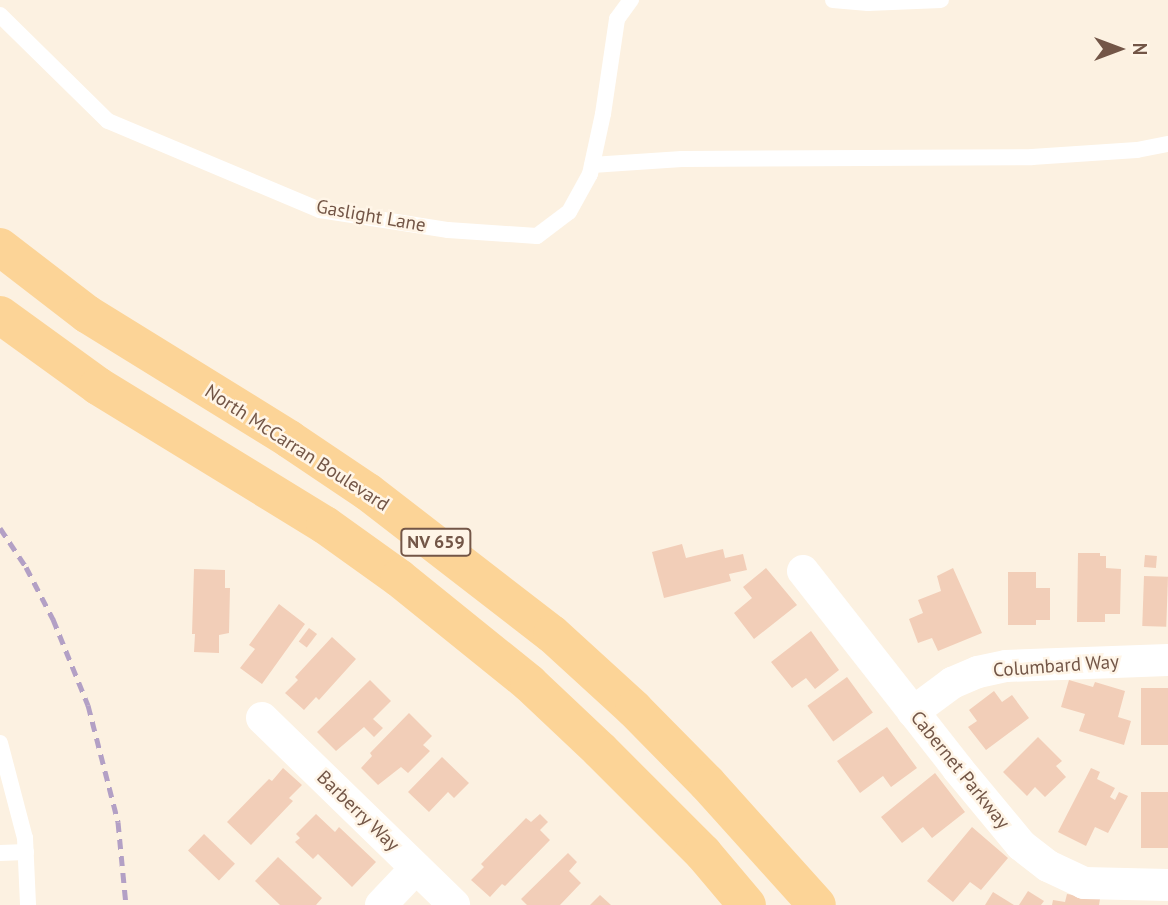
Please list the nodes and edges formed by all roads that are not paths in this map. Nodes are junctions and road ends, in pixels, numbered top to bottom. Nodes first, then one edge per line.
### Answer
1 (631, 0) edge
2 (833, 0) edge
3 (941, 0) edge
4 (0, 15) edge
5 (1168, 144) edge
6 (592, 165) junction
7 (0, 247) edge
8 (0, 315) edge
9 (803, 571) dead end
10 (1168, 660) edge
11 (913, 712) junction
12 (262, 718) dead end
13 (0, 743) edge
14 (26, 852) junction
15 (0, 853) edge
16 (416, 868) junction
17 (1168, 885) edge
18 (28, 905) edge
19 (381, 905) edge
20 (454, 905) edge
21 (747, 905) edge
22 (817, 905) edge

1 - 6 lane, Gaslight Lane
2 - 3 lane
4 - 6 lane, Gaslight Lane
5 - 6 lane
7 - 22 main road, North McCarran Boulevard / NV 659
8 - 21 main road, NV 659
9 - 11 street, Cabernet Parkway
10 - 11 street, Columbard Way
11 - 17 street, Cabernet Parkway
12 - 16 street, Barberry Way
13 - 14 lane
14 - 15 lane
14 - 18 lane
16 - 19 street
16 - 20 street, Barberry Way

